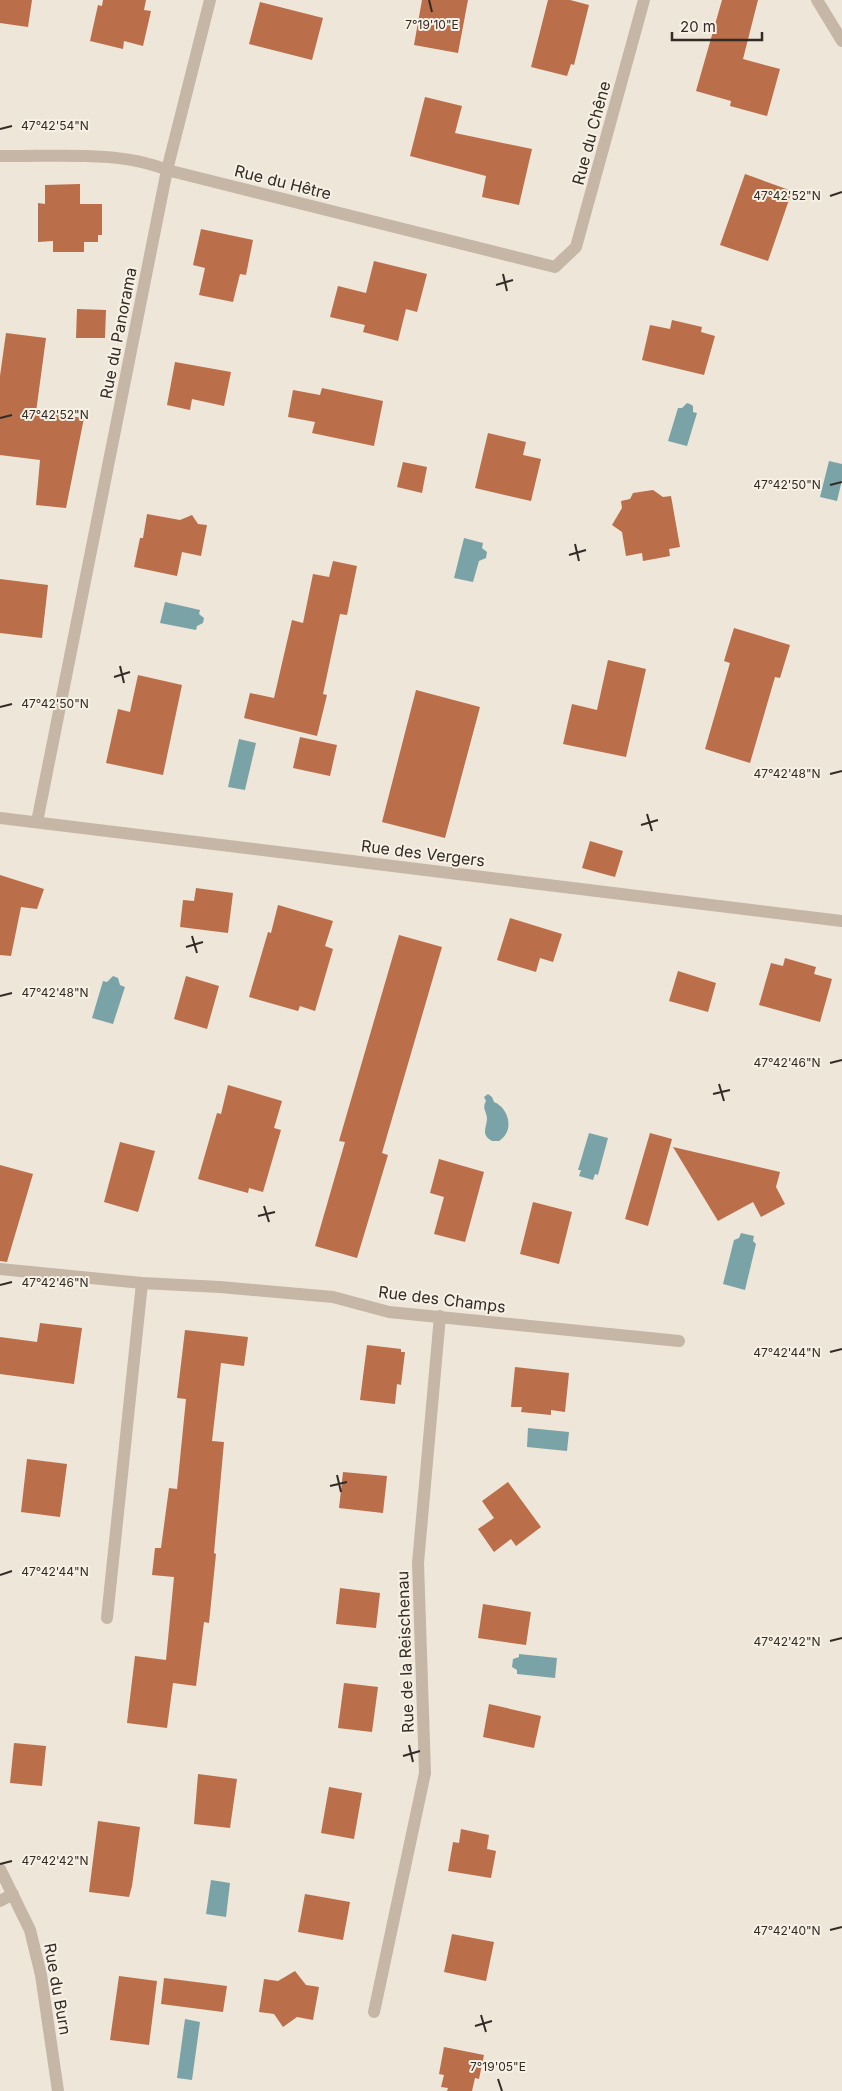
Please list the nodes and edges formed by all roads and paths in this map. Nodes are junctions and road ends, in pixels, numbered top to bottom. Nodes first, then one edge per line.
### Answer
1 (210, 0) edge
2 (644, 0) edge
3 (817, 0) edge
4 (842, 41) edge
5 (0, 156) edge
6 (167, 170) junction
7 (555, 267) joint
8 (0, 818) edge
9 (37, 822) junction
10 (842, 921) edge
11 (0, 1269) edge
12 (142, 1283) junction
13 (440, 1316) junction
14 (679, 1341) dead end
15 (107, 1618) dead end
16 (0, 1869) edge
17 (13, 1894) junction
18 (0, 1901) edge
19 (374, 2012) dead end
20 (58, 2091) edge

1 - 6 street, Rue du Panorama
2 - 7 street, Rue du Chêne
3 - 4 street
5 - 6 street, Rue du Hêtre
6 - 7 street, Rue du Hêtre
6 - 9 street, Rue du Panorama
8 - 9 street, Rue des Vergers
9 - 10 street, Rue des Vergers
11 - 12 street, Rue des Champs
12 - 13 street, Rue des Champs
12 - 15 street
13 - 14 street, Rue des Champs
13 - 19 street, Rue de la Reischenau
16 - 17 street, Rue du Burn
17 - 18 street
17 - 20 street, Rue du Burn

